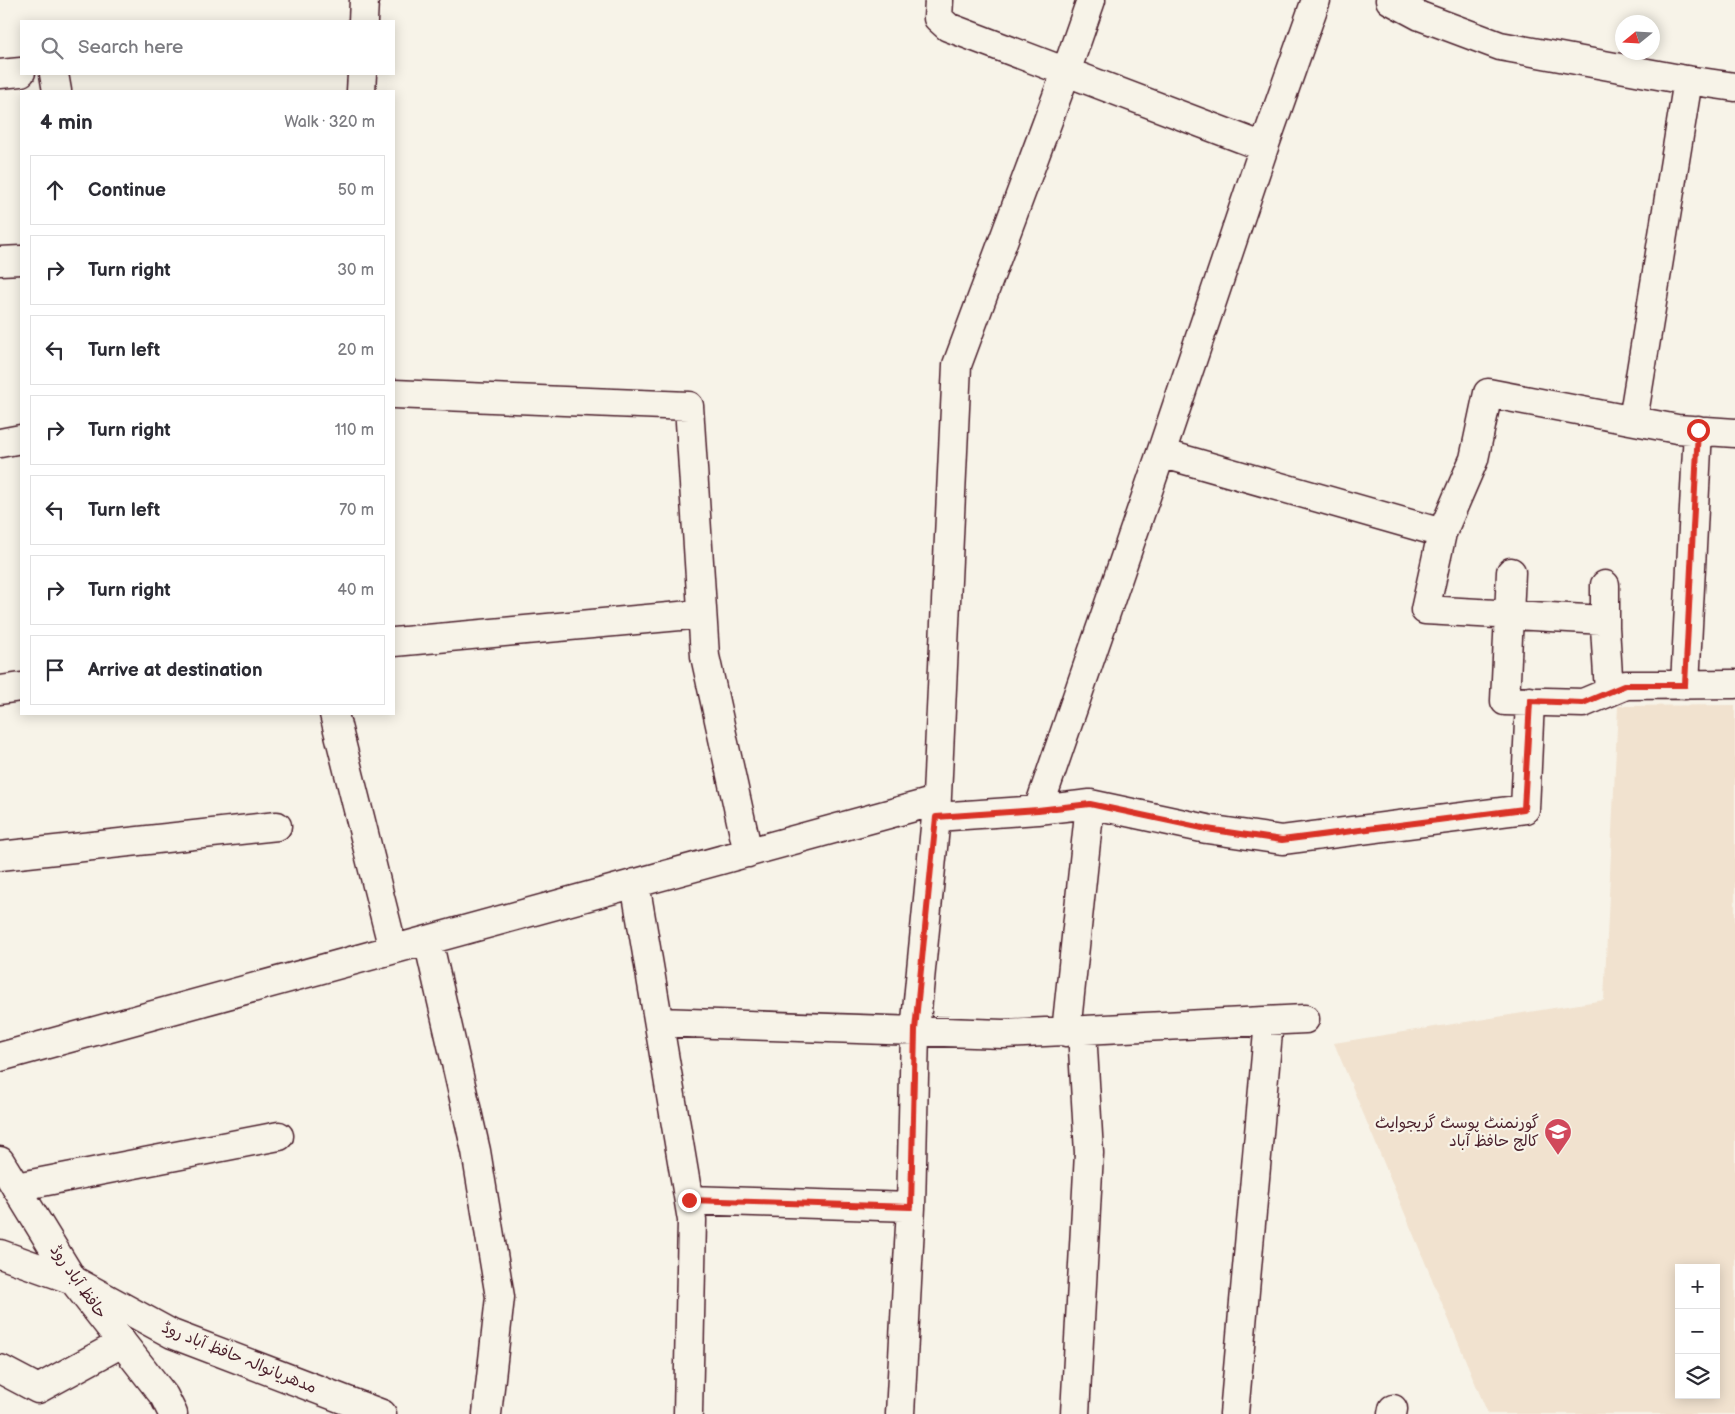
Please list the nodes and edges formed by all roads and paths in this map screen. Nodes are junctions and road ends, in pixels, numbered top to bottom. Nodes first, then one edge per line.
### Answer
1 (364, 0) edge
2 (939, 0) edge
3 (1091, 0) edge
4 (1316, 0) edge
5 (1390, 0) edge
6 (363, 20) edge
7 (20, 72) edge
8 (1066, 72) junction
9 (0, 74) edge
10 (54, 75) edge
11 (362, 75) edge
12 (1688, 80) junction
13 (1735, 87) edge
14 (57, 90) edge
15 (361, 90) edge
16 (1264, 147) junction
17 (20, 260) edge
18 (0, 261) edge
19 (395, 394) edge
20 (1633, 420) junction
21 (1698, 430) junction
22 (1735, 433) edge
23 (20, 439) edge
24 (0, 443) edge
25 (1162, 453) junction
26 (1442, 533) junction
27 (1511, 572) dead end
28 (1605, 585) dead end
29 (702, 614) junction
30 (1508, 615) junction
31 (1605, 620) junction
32 (395, 642) edge
33 (1735, 684) edge
34 (1685, 685) junction
35 (20, 687) edge
36 (0, 690) edge
37 (1609, 692) junction
38 (1530, 701) junction
39 (334, 715) edge
40 (1090, 804) junction
41 (936, 809) junction
42 (1038, 810) junction
43 (277, 826) dead end
44 (748, 853) junction
45 (0, 856) edge
46 (635, 884) junction
47 (428, 940) junction
48 (394, 950) junction
49 (1306, 1019) dead end
50 (1268, 1021) junction
51 (659, 1022) junction
52 (915, 1030) junction
53 (1074, 1032) junction
54 (0, 1057) edge
55 (279, 1136) dead end
56 (0, 1161) edge
57 (16, 1187) junction
58 (689, 1200) junction
59 (911, 1207) junction
60 (0, 1254) edge
61 (73, 1280) junction
62 (122, 1343) junction
63 (0, 1369) edge
64 (168, 1405) edge
65 (195, 1414) edge
66 (382, 1414) edge
67 (487, 1414) edge
68 (688, 1414) edge
69 (900, 1414) edge
70 (1075, 1414) edge
71 (1234, 1414) edge

1 - 6 street
2 - 8 street
3 - 8 street
4 - 16 street
5 - 12 street
7 - 9 street
8 - 16 street
8 - 41 street
10 - 14 street
11 - 15 street
12 - 13 street
12 - 20 street
16 - 25 street
17 - 18 street
19 - 29 street
20 - 21 street
20 - 26 street
21 - 22 street
21 - 34 street
23 - 24 street
25 - 26 street
25 - 42 street
26 - 30 street
27 - 30 street
28 - 31 street
29 - 32 street
29 - 44 street
30 - 31 street
30 - 38 street
31 - 37 street
33 - 34 street
34 - 37 street
35 - 36 street
37 - 38 street
38 - 40 street
39 - 48 street
40 - 42 street
40 - 53 street
41 - 42 street
41 - 44 street
41 - 52 street
43 - 45 street
44 - 46 street
46 - 47 street
46 - 51 street
47 - 48 street
47 - 67 street
48 - 54 street
49 - 50 street
50 - 53 street
50 - 71 street
51 - 52 street
51 - 58 street
52 - 53 street
52 - 59 street
53 - 70 street
55 - 57 street
56 - 57 street, حافظ آباد روڈ
57 - 61 street, حافظ آباد روڈ
58 - 59 street
58 - 68 street
59 - 69 street
60 - 61 street, مدھریانوالہ حافظ آباد روڈ
61 - 62 street, حافظ آباد روڈ
61 - 66 street, مدھریانوالہ حافظ آباد روڈ
62 - 63 street
62 - 64 street, حافظ آباد روڈ
64 - 65 street

